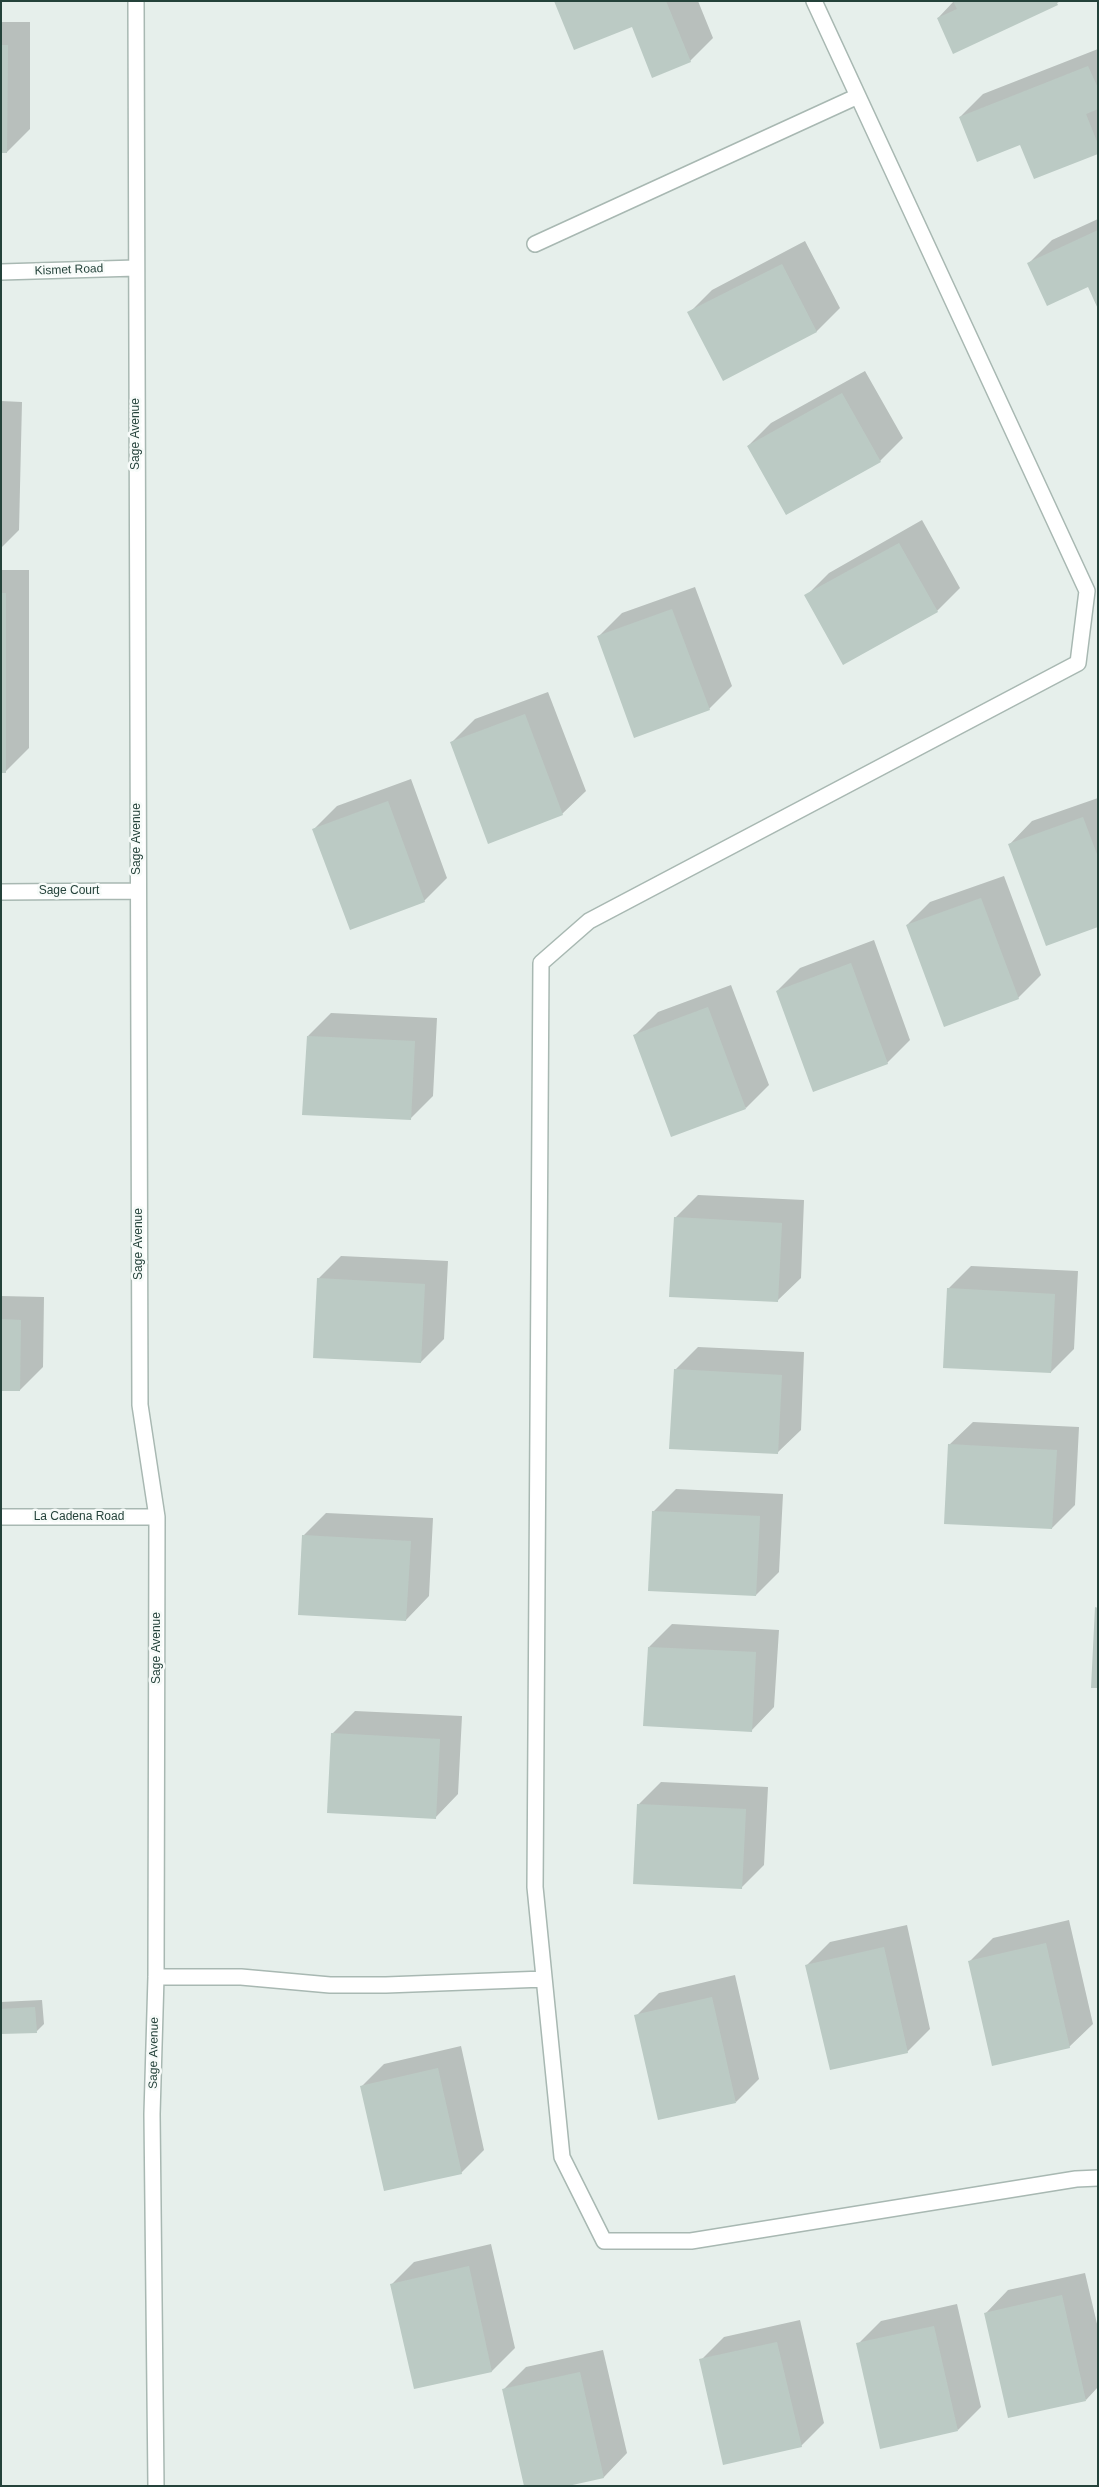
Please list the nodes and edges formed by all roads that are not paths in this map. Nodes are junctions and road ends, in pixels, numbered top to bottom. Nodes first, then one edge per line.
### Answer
1 (136, 1) edge
2 (814, 1) edge
3 (858, 96) junction
4 (535, 244) dead end
5 (136, 268) junction
6 (1, 272) edge
7 (137, 891) junction
8 (1, 892) edge
9 (1, 1517) edge
10 (157, 1517) junction
11 (156, 1977) junction
12 (544, 1979) junction
13 (1098, 2178) edge
14 (156, 2486) edge

1 - 5 street, Sage Avenue
2 - 3 street
3 - 4 street
3 - 12 street
5 - 6 street, Kismet Road
5 - 7 street, Sage Avenue
7 - 8 street, Sage Court
7 - 10 street, Sage Avenue
9 - 10 street, La Cadena Road
10 - 11 street, Sage Avenue
11 - 12 street
11 - 14 street, Sage Avenue
12 - 13 street

